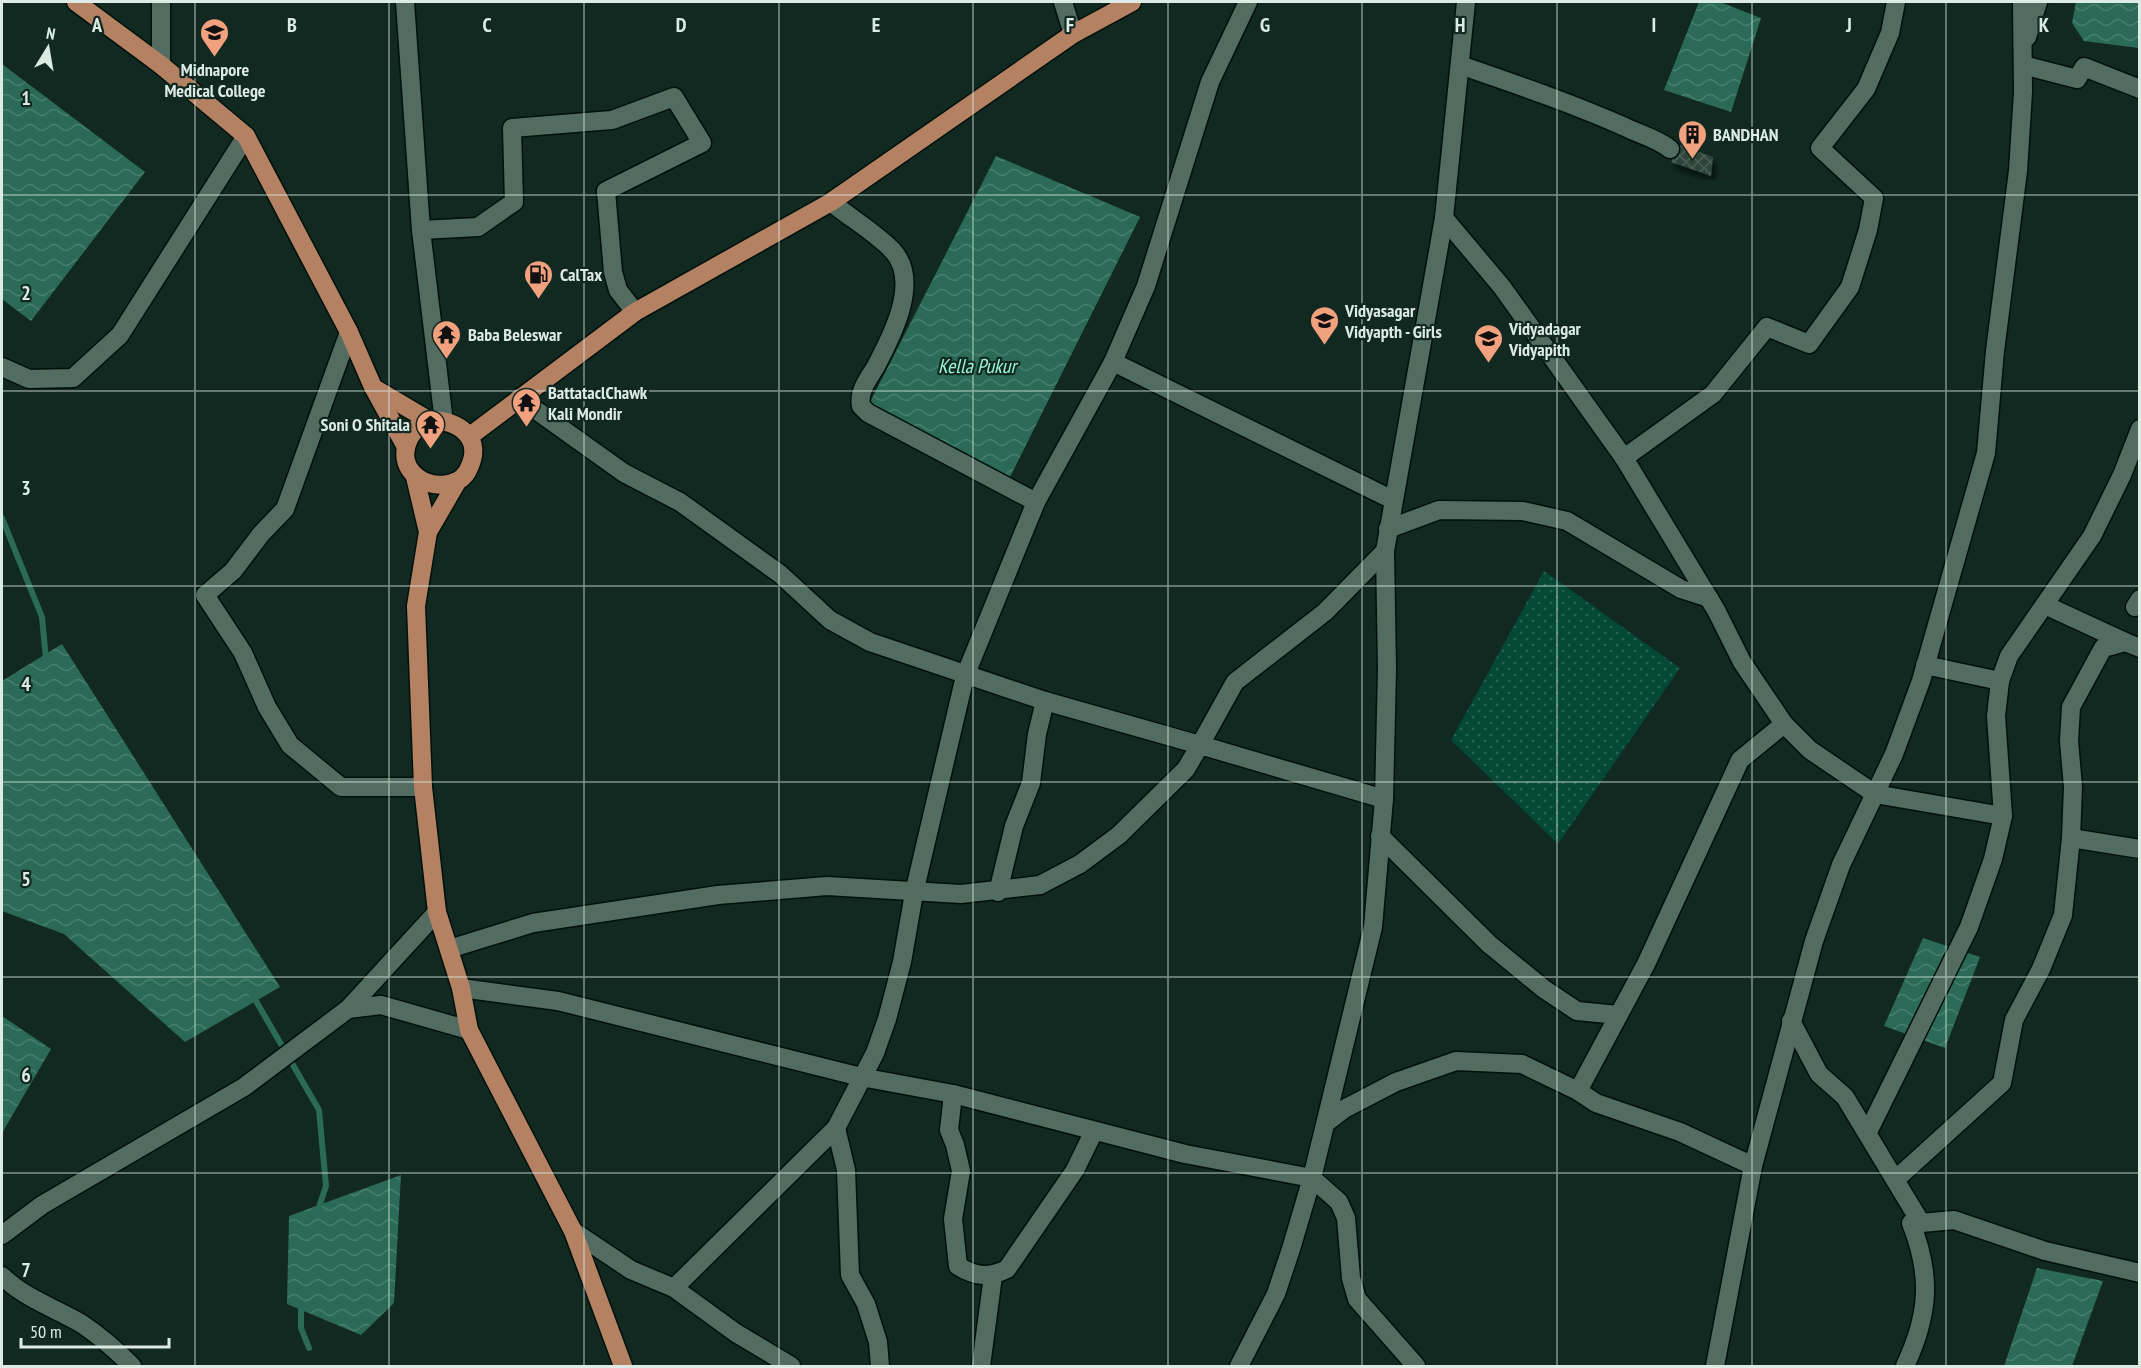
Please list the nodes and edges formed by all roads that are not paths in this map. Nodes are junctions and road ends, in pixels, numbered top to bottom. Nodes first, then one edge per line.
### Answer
1 (76, 2) edge
2 (160, 2) edge
3 (405, 2) edge
4 (1062, 2) edge
5 (1132, 2) edge
6 (1248, 2) edge
7 (1467, 2) edge
8 (1896, 2) edge
9 (2022, 2) edge
10 (2038, 2) edge
11 (1073, 34) junction
12 (2022, 41) junction
13 (161, 65) junction
14 (1460, 65) junction
15 (2023, 65) junction
16 (2139, 89) edge
17 (246, 136) junction
18 (1671, 149) dead end
19 (831, 202) junction
20 (1444, 218) junction
21 (421, 230) junction
22 (635, 312) junction
23 (349, 332) junction
24 (1113, 362) junction
25 (2, 368) edge
26 (373, 387) junction
27 (519, 398) junction
28 (436, 421) junction
29 (2139, 429) edge
30 (470, 436) junction
31 (406, 447) junction
32 (1624, 458) junction
33 (416, 477) junction
34 (457, 482) junction
35 (1393, 500) junction
36 (1036, 502) junction
37 (1388, 529) junction
38 (428, 532) junction
39 (1385, 551) junction
40 (1709, 598) junction
41 (2044, 605) junction
42 (2132, 645) edge
43 (1925, 665) junction
44 (965, 676) junction
45 (2000, 681) junction
46 (1045, 701) junction
47 (1784, 724) junction
48 (1200, 745) junction
49 (423, 787) junction
50 (1875, 794) junction
51 (1384, 799) junction
52 (2003, 816) junction
53 (1380, 836) junction
54 (2071, 838) junction
55 (2139, 849) edge
56 (998, 892) junction
57 (914, 893) junction
58 (437, 912) junction
59 (449, 949) junction
60 (461, 988) junction
61 (348, 1009) junction
62 (1618, 1015) junction
63 (1791, 1021) junction
64 (469, 1030) junction
65 (861, 1077) junction
66 (1578, 1091) junction
67 (953, 1094) junction
68 (1326, 1122) junction
69 (836, 1128) junction
70 (1094, 1131) junction
71 (1868, 1132) junction
72 (1753, 1166) junction
73 (1312, 1178) junction
74 (1894, 1180) junction
75 (1921, 1223) junction
76 (573, 1231) junction
77 (2, 1235) edge
78 (2139, 1273) edge
79 (2, 1276) edge
80 (993, 1276) junction
81 (674, 1288) junction
82 (132, 1366) edge
83 (623, 1366) edge
84 (791, 1366) edge
85 (880, 1366) edge
86 (981, 1366) edge
87 (1239, 1366) edge
88 (1416, 1366) edge
89 (1715, 1366) edge
90 (1905, 1366) edge

1 - 13 main road
2 - 13 street
3 - 21 street
4 - 11 street
5 - 11 main road
6 - 24 street
7 - 14 street
8 - 32 street
9 - 12 street
10 - 12 street
11 - 19 main road
12 - 15 street
13 - 17 main road
14 - 18 street
14 - 20 street
15 - 16 street
15 - 43 street
17 - 23 main road
17 - 25 street
19 - 22 main road
19 - 36 street
20 - 32 street
20 - 35 street
21 - 22 street
21 - 28 street
22 - 27 main road
23 - 26 main road
23 - 49 street
24 - 35 street
24 - 36 street
26 - 28 main road
26 - 31 main road
27 - 30 main road
27 - 44 street
28 - 30 main road
28 - 31 main road
29 - 41 street
30 - 34 main road
31 - 33 main road
32 - 40 street
33 - 34 main road
33 - 38 main road
34 - 38 main road
35 - 37 street
36 - 44 street
37 - 39 street
37 - 40 street
38 - 49 main road
39 - 48 street
39 - 51 street
40 - 47 street
41 - 42 street
41 - 45 street
42 - 54 street
43 - 45 street
43 - 50 street
44 - 46 street
44 - 57 street
45 - 52 street
46 - 48 street
46 - 56 street
47 - 50 street
47 - 62 street
48 - 51 street
48 - 56 street
49 - 58 main road
50 - 52 street
50 - 63 street
51 - 53 street
52 - 71 street
53 - 62 street
53 - 68 street
54 - 55 street
54 - 74 street
56 - 57 street
57 - 59 street
57 - 65 street
58 - 59 main road
58 - 61 street
59 - 60 main road
60 - 64 main road
60 - 65 street
61 - 64 street
61 - 77 street
62 - 66 street
63 - 71 street
63 - 72 street
64 - 76 main road
65 - 67 street
65 - 69 street
66 - 68 street
66 - 72 street
67 - 70 street
67 - 80 street
68 - 73 street
69 - 81 street
69 - 85 street
70 - 73 street
70 - 80 street
71 - 74 street
72 - 89 street
73 - 87 street
73 - 88 street
74 - 75 street
75 - 78 street
75 - 90 street
76 - 81 street
76 - 83 main road
79 - 82 street
80 - 86 street
81 - 84 street

